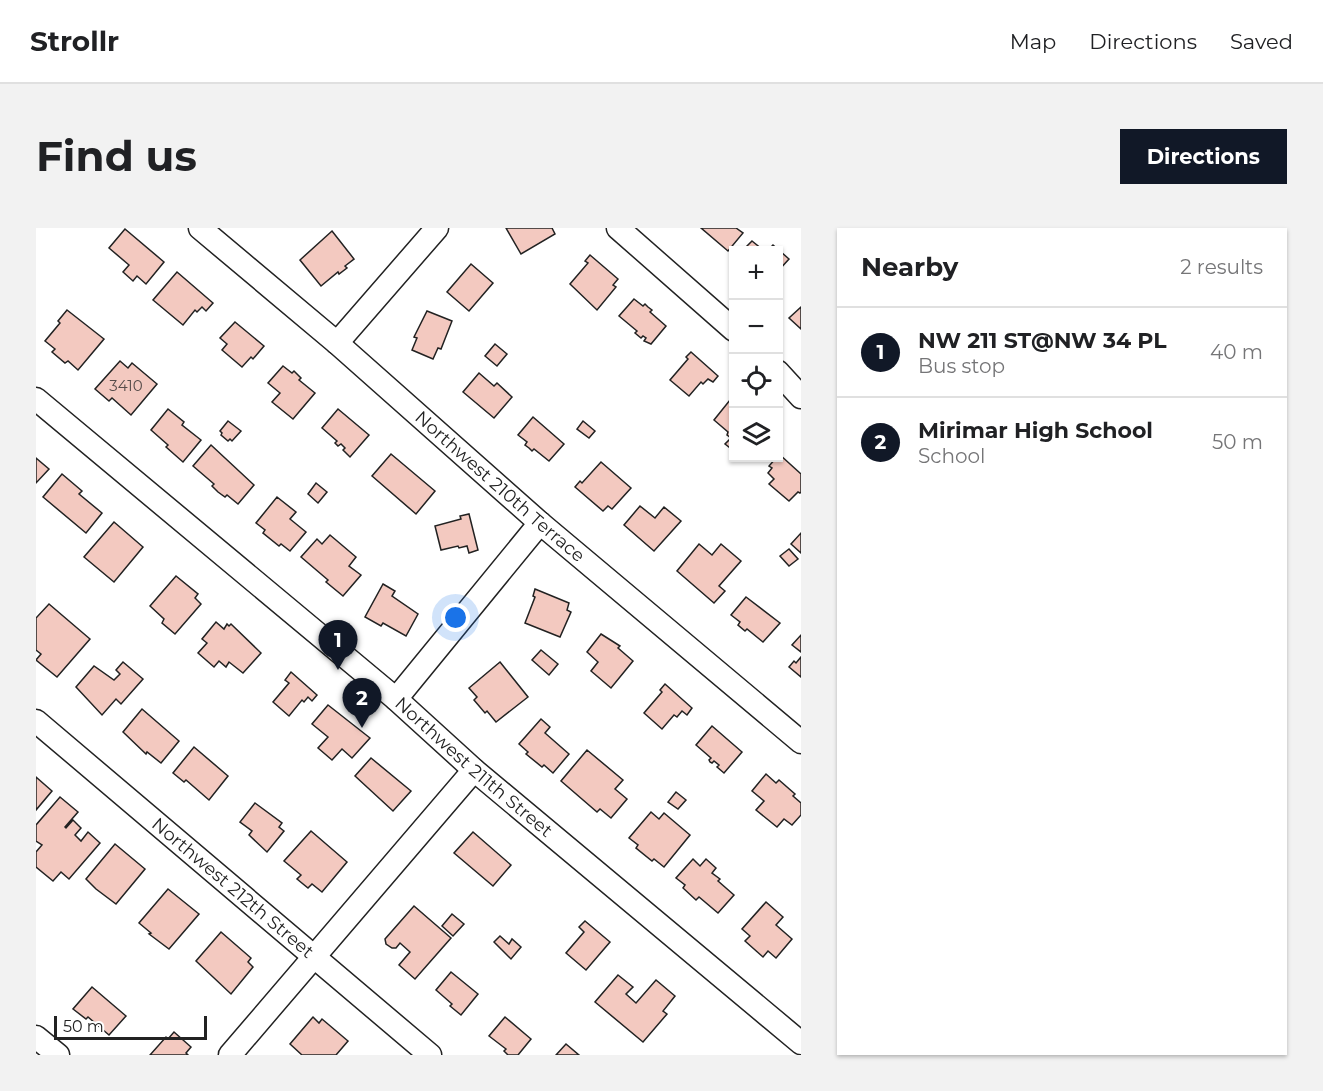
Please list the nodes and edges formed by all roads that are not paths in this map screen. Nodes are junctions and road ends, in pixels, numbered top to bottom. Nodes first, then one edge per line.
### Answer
1 (200, 228) edge
2 (437, 228) edge
3 (618, 228) edge
4 (729, 326) edge
5 (337, 343) junction
6 (783, 377) edge
7 (801, 396) edge
8 (36, 399) edge
9 (540, 523) junction
10 (396, 699) junction
11 (36, 721) edge
12 (801, 742) edge
13 (474, 770) junction
14 (315, 956) junction
15 (801, 1043) edge
16 (230, 1055) edge
17 (430, 1055) edge

1 - 5 street, Northwest 210th Terrace
2 - 5 street
3 - 4 street
5 - 9 street, Northwest 210th Terrace
6 - 7 street
8 - 10 street, Northwest 211th Street
9 - 10 street
9 - 12 street, Northwest 210th Terrace
10 - 13 street, Northwest 211th Street
11 - 14 street, Northwest 212th Street
13 - 14 street
13 - 15 street, Northwest 211th Street
14 - 16 street
14 - 17 street, Northwest 212th Street

